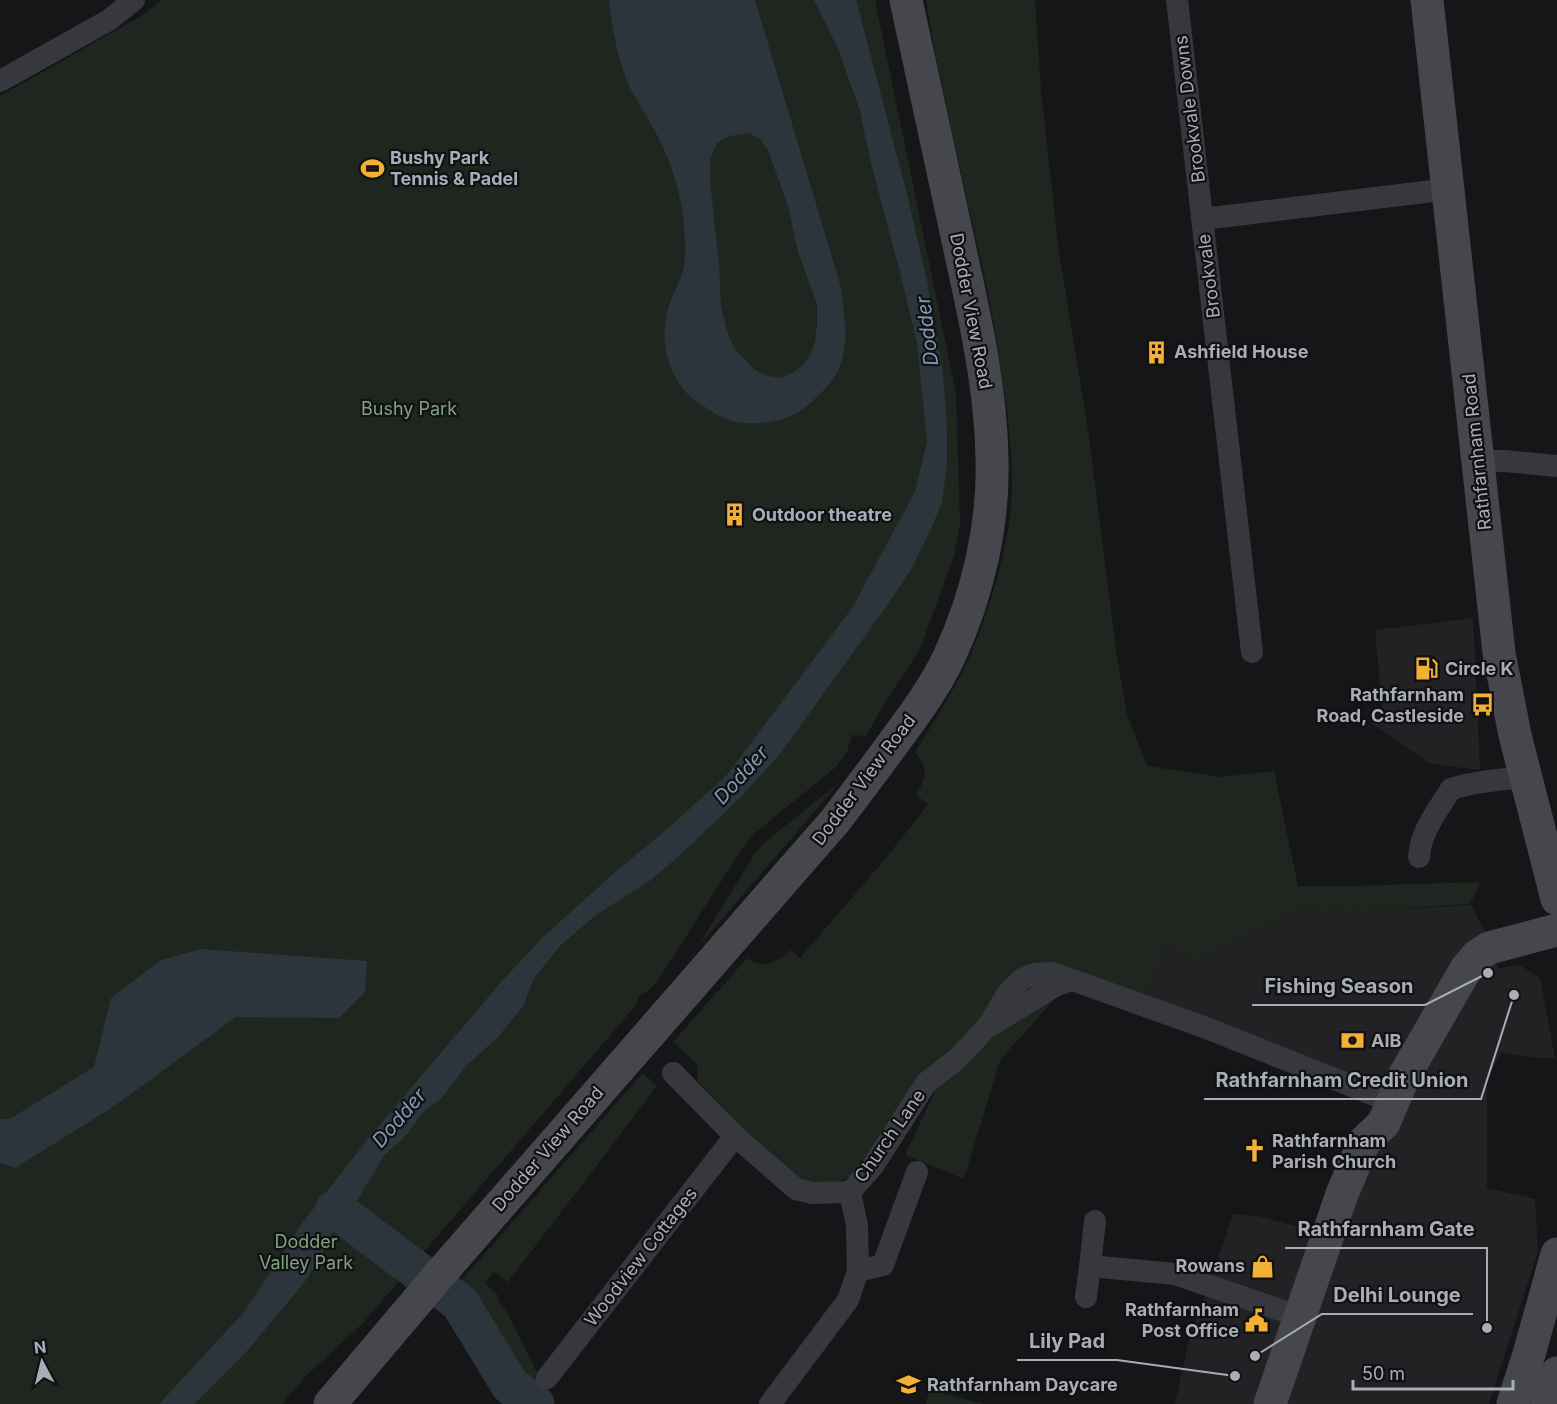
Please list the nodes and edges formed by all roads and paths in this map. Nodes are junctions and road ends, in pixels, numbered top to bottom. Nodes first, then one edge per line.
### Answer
1 (134, 0) edge
2 (906, 0) edge
3 (1177, 0) edge
4 (1427, 0) edge
5 (0, 81) edge
6 (1449, 189) junction
7 (1203, 219) junction
8 (1478, 461) junction
9 (1557, 466) edge
10 (1252, 652) dead end
11 (1525, 777) junction
12 (1419, 857) dead end
13 (1557, 899) edge
14 (1557, 930) edge
15 (673, 1073) dead end
16 (1392, 1102) junction
17 (735, 1136) junction
18 (917, 1172) dead end
19 (850, 1192) junction
20 (1095, 1221) dead end
21 (1557, 1254) edge
22 (1090, 1266) junction
23 (858, 1271) junction
24 (1086, 1296) dead end
25 (1301, 1317) junction
26 (1557, 1373) edge
27 (547, 1378) dead end
28 (330, 1404) edge
29 (770, 1404) edge
30 (1270, 1404) edge
31 (1513, 1404) edge
32 (1548, 1404) edge

1 - 5 street
2 - 28 main road, Dodder View Road
3 - 7 street, Brookvale Downs
4 - 6 main road, Rathfarnham Road
6 - 7 street, Brookvale
6 - 8 main road, Rathfarnham Road
7 - 10 street, Brookvale
8 - 9 street
8 - 11 main road, Rathfarnham Road
11 - 12 street
11 - 13 main road, Rathfarnham Road
14 - 16 main road
15 - 17 street, Church Lane
16 - 19 street, Church Lane
16 - 25 main road
17 - 19 street, Church Lane
17 - 27 street, Woodview Cottages
18 - 23 street
19 - 23 street
20 - 22 street
21 - 31 main road
22 - 24 street
22 - 25 street
23 - 29 street
25 - 30 main road
26 - 32 main road

